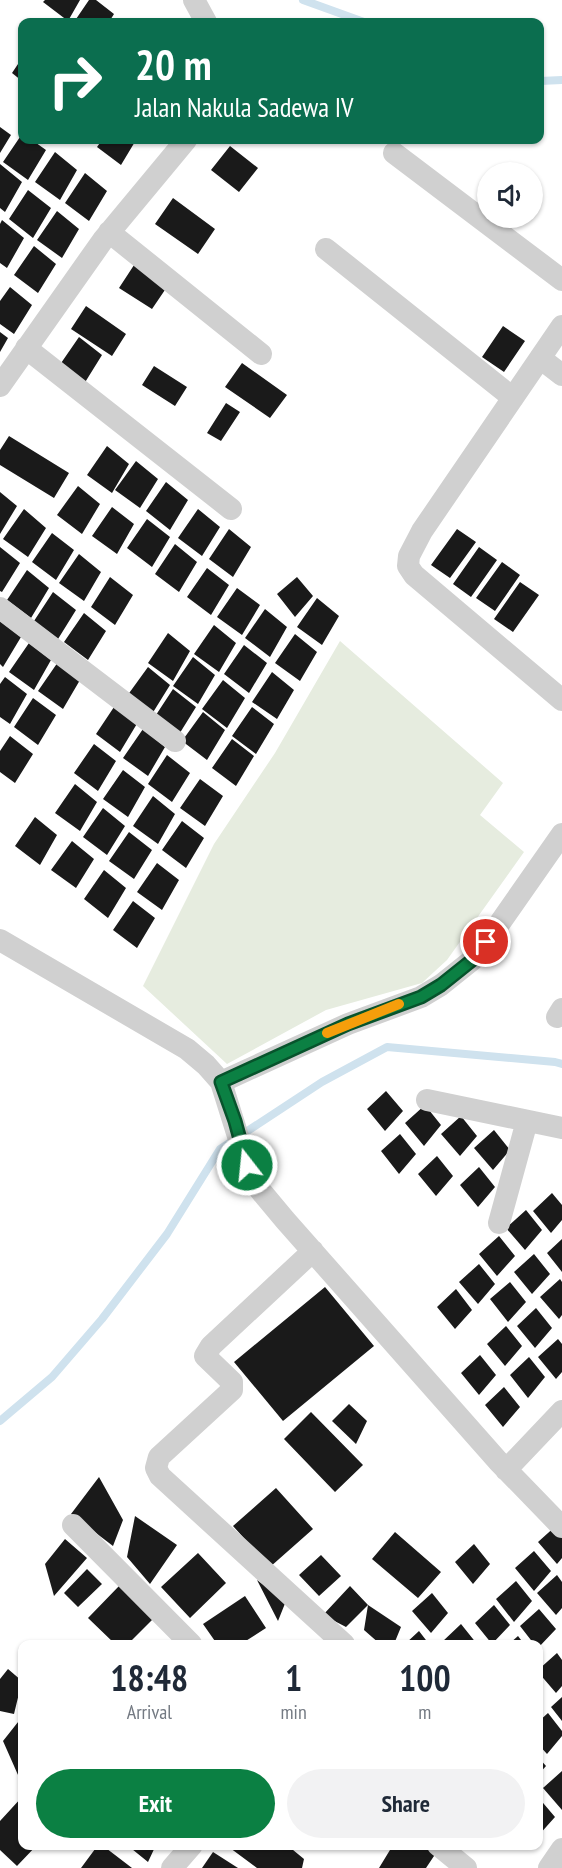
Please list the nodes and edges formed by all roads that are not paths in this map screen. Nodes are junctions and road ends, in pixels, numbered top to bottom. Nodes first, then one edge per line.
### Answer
1 (194, 0) edge
2 (204, 18) edge
3 (183, 144) edge
4 (393, 153) dead end
5 (109, 232) junction
6 (326, 249) dead end
7 (562, 280) edge
8 (562, 327) edge
9 (26, 348) junction
10 (261, 354) dead end
11 (540, 358) junction
12 (562, 375) edge
13 (0, 386) edge
14 (513, 398) junction
15 (231, 509) dead end
16 (0, 609) edge
17 (562, 700) edge
18 (175, 741) dead end
19 (562, 834) edge
20 (0, 940) edge
21 (221, 1082) junction
22 (426, 1100) dead end
23 (527, 1121) junction
24 (562, 1128) edge
25 (499, 1223) dead end
26 (313, 1251) junction
27 (562, 1411) edge
28 (506, 1470) junction
29 (73, 1525) dead end
30 (562, 1527) edge
31 (187, 1640) edge
32 (340, 1640) edge
33 (188, 1850) edge
34 (444, 1850) edge
35 (562, 1850) edge
36 (172, 1868) edge
37 (466, 1868) edge
38 (549, 1868) edge

1 - 2 street
3 - 5 street
4 - 7 street
5 - 9 street
5 - 10 street
6 - 14 street
8 - 11 street
9 - 13 street
9 - 15 street
11 - 12 street
11 - 14 street
14 - 17 street
16 - 18 street
19 - 21 street
20 - 21 street
21 - 26 street
22 - 23 street
23 - 24 street
23 - 25 street
26 - 28 street
26 - 32 street
27 - 28 street
28 - 30 street
29 - 31 street
33 - 36 street
34 - 37 street
35 - 38 street

